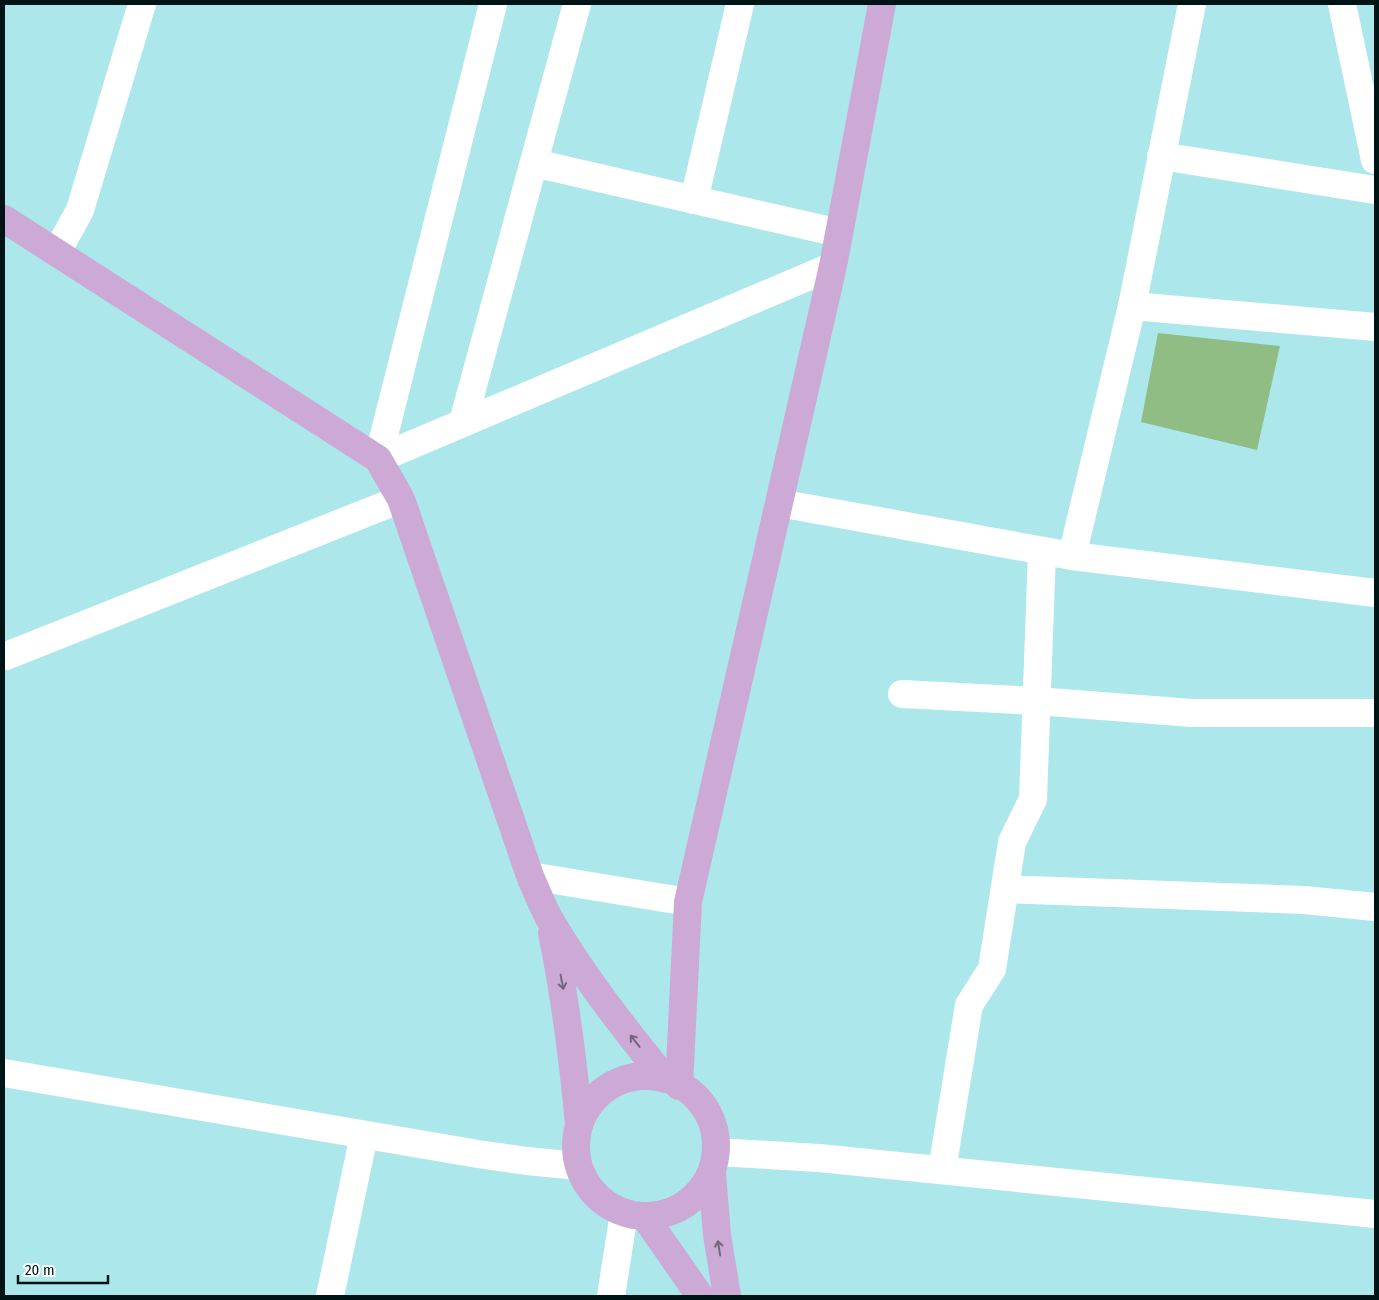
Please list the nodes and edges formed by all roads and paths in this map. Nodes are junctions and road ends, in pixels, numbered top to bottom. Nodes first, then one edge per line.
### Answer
1 (142, 4) edge
2 (493, 4) edge
3 (577, 4) edge
4 (740, 4) edge
5 (882, 4) edge
6 (1192, 4) edge
7 (1342, 4) edge
8 (1161, 156) junction
9 (1375, 160) edge
10 (534, 163) junction
11 (1375, 190) edge
12 (694, 200) junction
13 (4, 219) edge
14 (839, 233) junction
15 (57, 252) junction
16 (833, 266) junction
17 (1132, 306) junction
18 (1375, 327) edge
19 (463, 422) junction
20 (378, 459) junction
21 (401, 499) junction
22 (779, 503) junction
23 (1042, 551) junction
24 (1072, 556) junction
25 (1375, 593) edge
26 (6, 656) dead end
27 (902, 694) dead end
28 (1037, 702) junction
29 (1375, 713) edge
30 (530, 876) junction
31 (1005, 889) junction
32 (688, 902) junction
33 (1375, 907) edge
34 (549, 917) junction
35 (4, 1073) edge
36 (672, 1082) junction
37 (579, 1124) junction
38 (364, 1135) junction
39 (714, 1163) junction
40 (579, 1166) junction
41 (942, 1170) junction
42 (1375, 1214) edge
43 (634, 1215) junction
44 (330, 1296) edge
45 (611, 1296) edge
46 (700, 1296) edge
47 (726, 1296) edge

1 - 15 street
2 - 20 street
3 - 10 street
4 - 12 street
5 - 14 main road
6 - 8 street
7 - 9 street
8 - 11 street
8 - 17 street
10 - 12 street
10 - 19 street
12 - 14 street
13 - 15 main road
14 - 16 main road
15 - 20 main road
16 - 19 street
16 - 22 main road
17 - 18 street
17 - 24 street
19 - 20 street
20 - 21 main road
21 - 26 street
21 - 30 main road
22 - 23 street
22 - 32 main road
23 - 24 street
23 - 28 street
24 - 25 street
27 - 28 street
28 - 29 street
28 - 31 street
30 - 32 street
30 - 34 main road
31 - 33 street
31 - 41 street
32 - 36 main road
36 -> 34 main road
34 -> 37 main road
35 - 38 street
36 - 37 main road
36 - 39 main road
37 - 40 main road
38 - 40 street
38 - 44 street
39 - 41 street
39 - 43 main road
47 -> 39 main road
40 - 43 main road
41 - 42 street
43 - 45 street
43 - 46 main road

